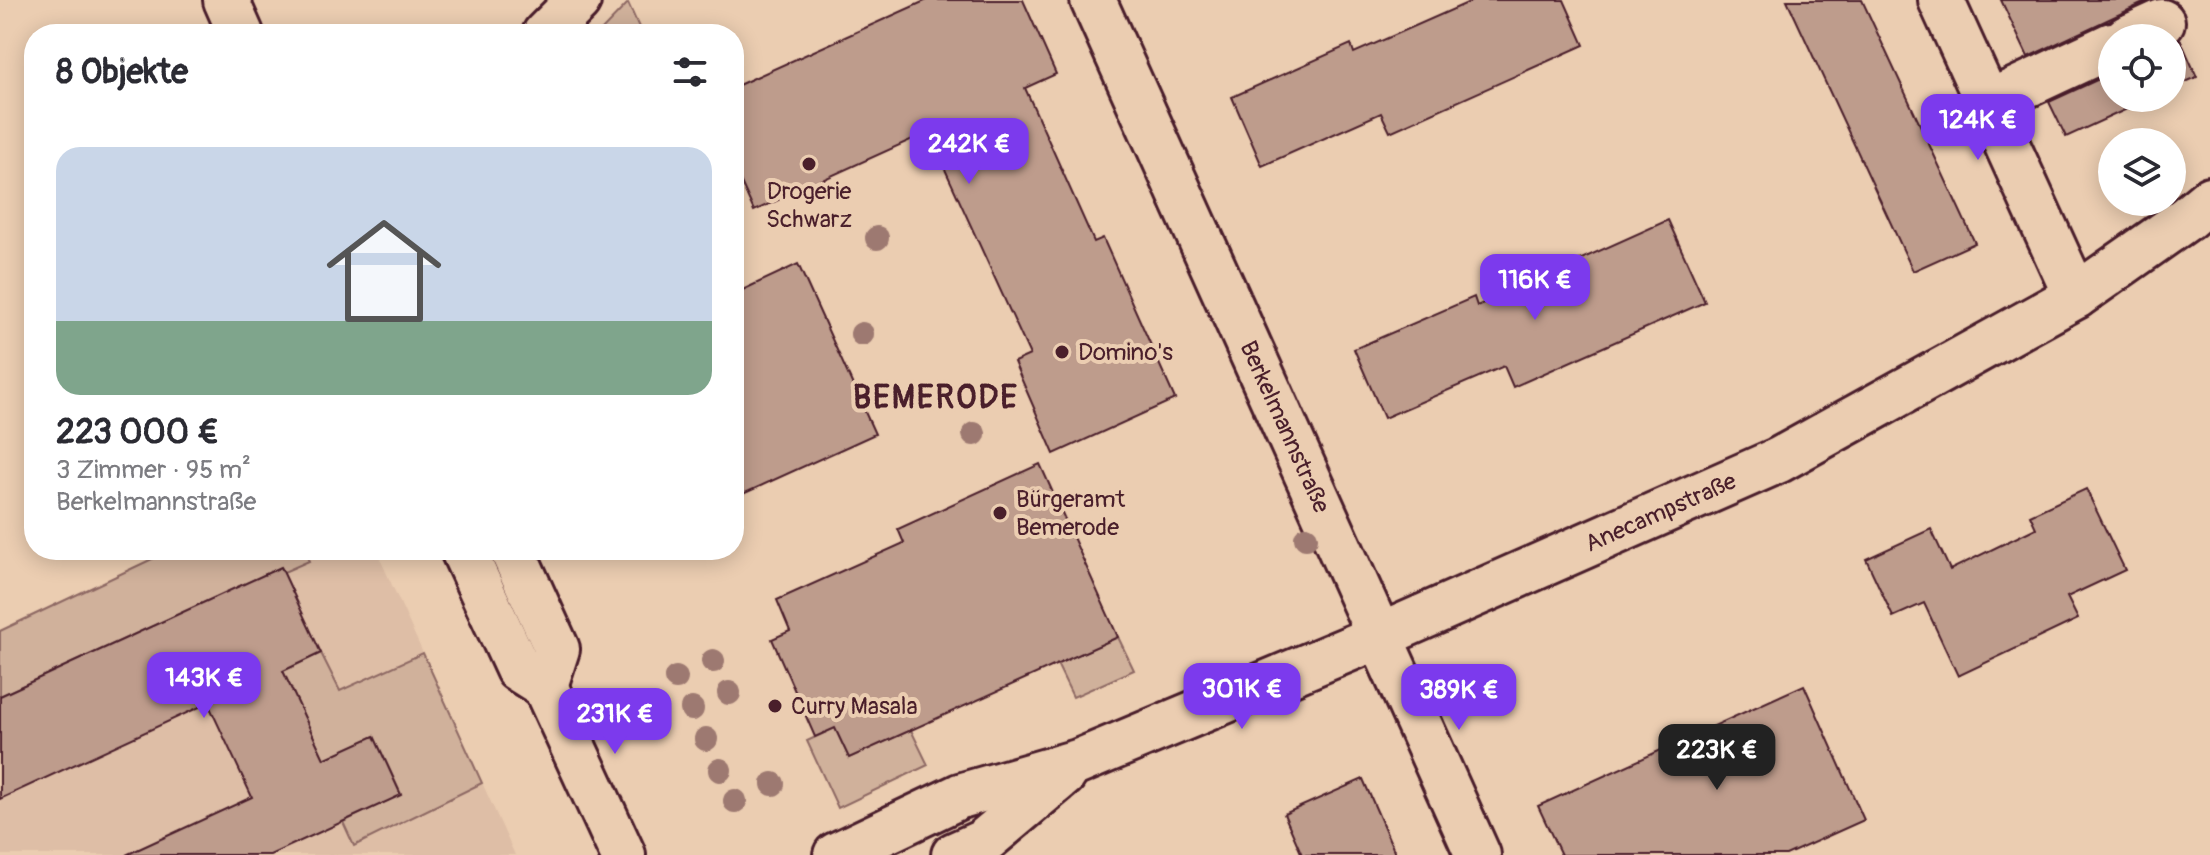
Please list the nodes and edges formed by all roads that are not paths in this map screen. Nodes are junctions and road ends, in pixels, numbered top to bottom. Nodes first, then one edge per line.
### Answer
1 (226, 0) edge
2 (1093, 0) edge
3 (1941, 0) edge
4 (578, 1) edge
5 (237, 24) edge
6 (555, 24) edge
7 (2098, 52) edge
8 (1988, 103) junction
9 (2202, 219) edge
10 (2076, 296) junction
11 (468, 560) edge
12 (517, 560) edge
13 (1380, 636) junction
14 (545, 686) junction
15 (1078, 762) junction
16 (623, 855) edge
17 (836, 855) edge
18 (954, 855) edge
19 (1478, 855) edge

1 - 5 street
2 - 13 street, Berkelmannstraße
3 - 8 street
4 - 6 street
7 - 8 street
8 - 10 street
9 - 10 street, Anecampstraße
10 - 13 street, Anecampstraße
11 - 14 street
12 - 14 street
13 - 15 street, Anecampstraße
13 - 19 street, Berkelmannstraße
14 - 16 street
15 - 17 street, Anecampstraße
15 - 18 street, Anecampstraße

